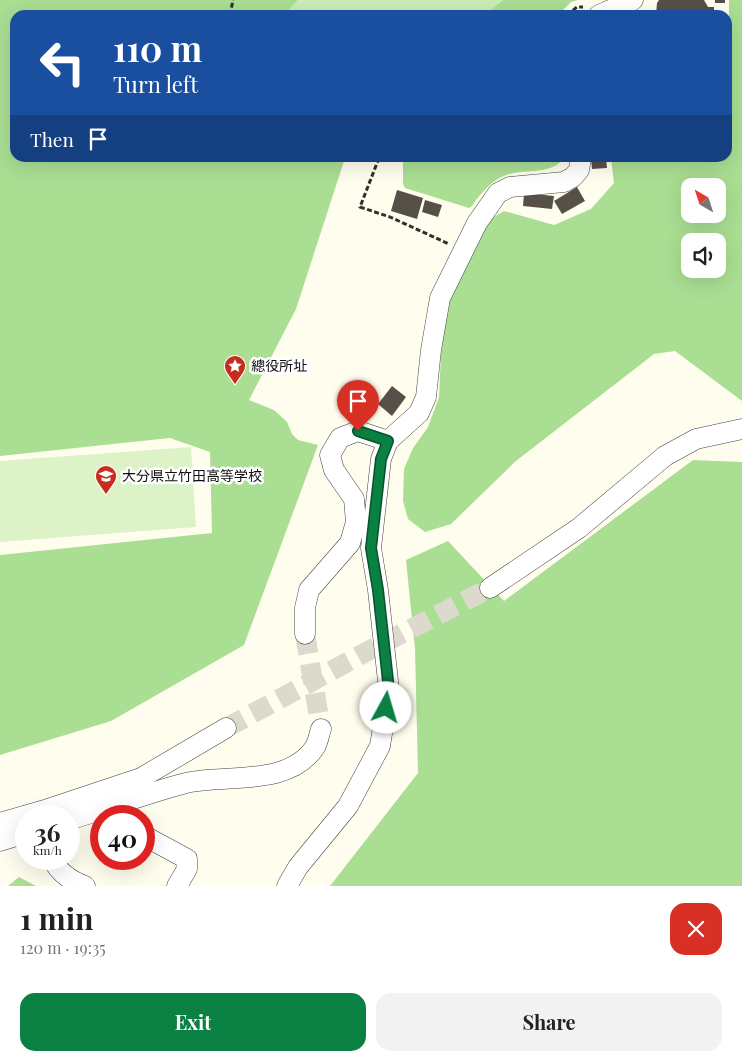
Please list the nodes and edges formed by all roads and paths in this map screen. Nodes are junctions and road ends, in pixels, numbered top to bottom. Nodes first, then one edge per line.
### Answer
1 (633, 0) edge
2 (610, 10) edge
3 (377, 162) edge
4 (581, 162) edge
5 (462, 250) junction
6 (742, 429) edge
7 (388, 441) junction
8 (490, 588) tunnel mouth
9 (304, 634) tunnel mouth
10 (226, 728) tunnel mouth
11 (321, 729) tunnel mouth
12 (80, 817) edge
13 (0, 823) edge
14 (15, 836) edge
15 (0, 841) edge
16 (155, 841) edge
17 (60, 870) edge
18 (85, 886) edge
19 (177, 886) edge
20 (287, 886) edge

1 - 2 street
3 - 5 path
4 - 5 street
5 - 7 street
6 - 8 street
7 - 9 street
7 - 20 street
10 - 13 street
11 - 12 street
14 - 15 street
16 - 19 street
17 - 18 street

